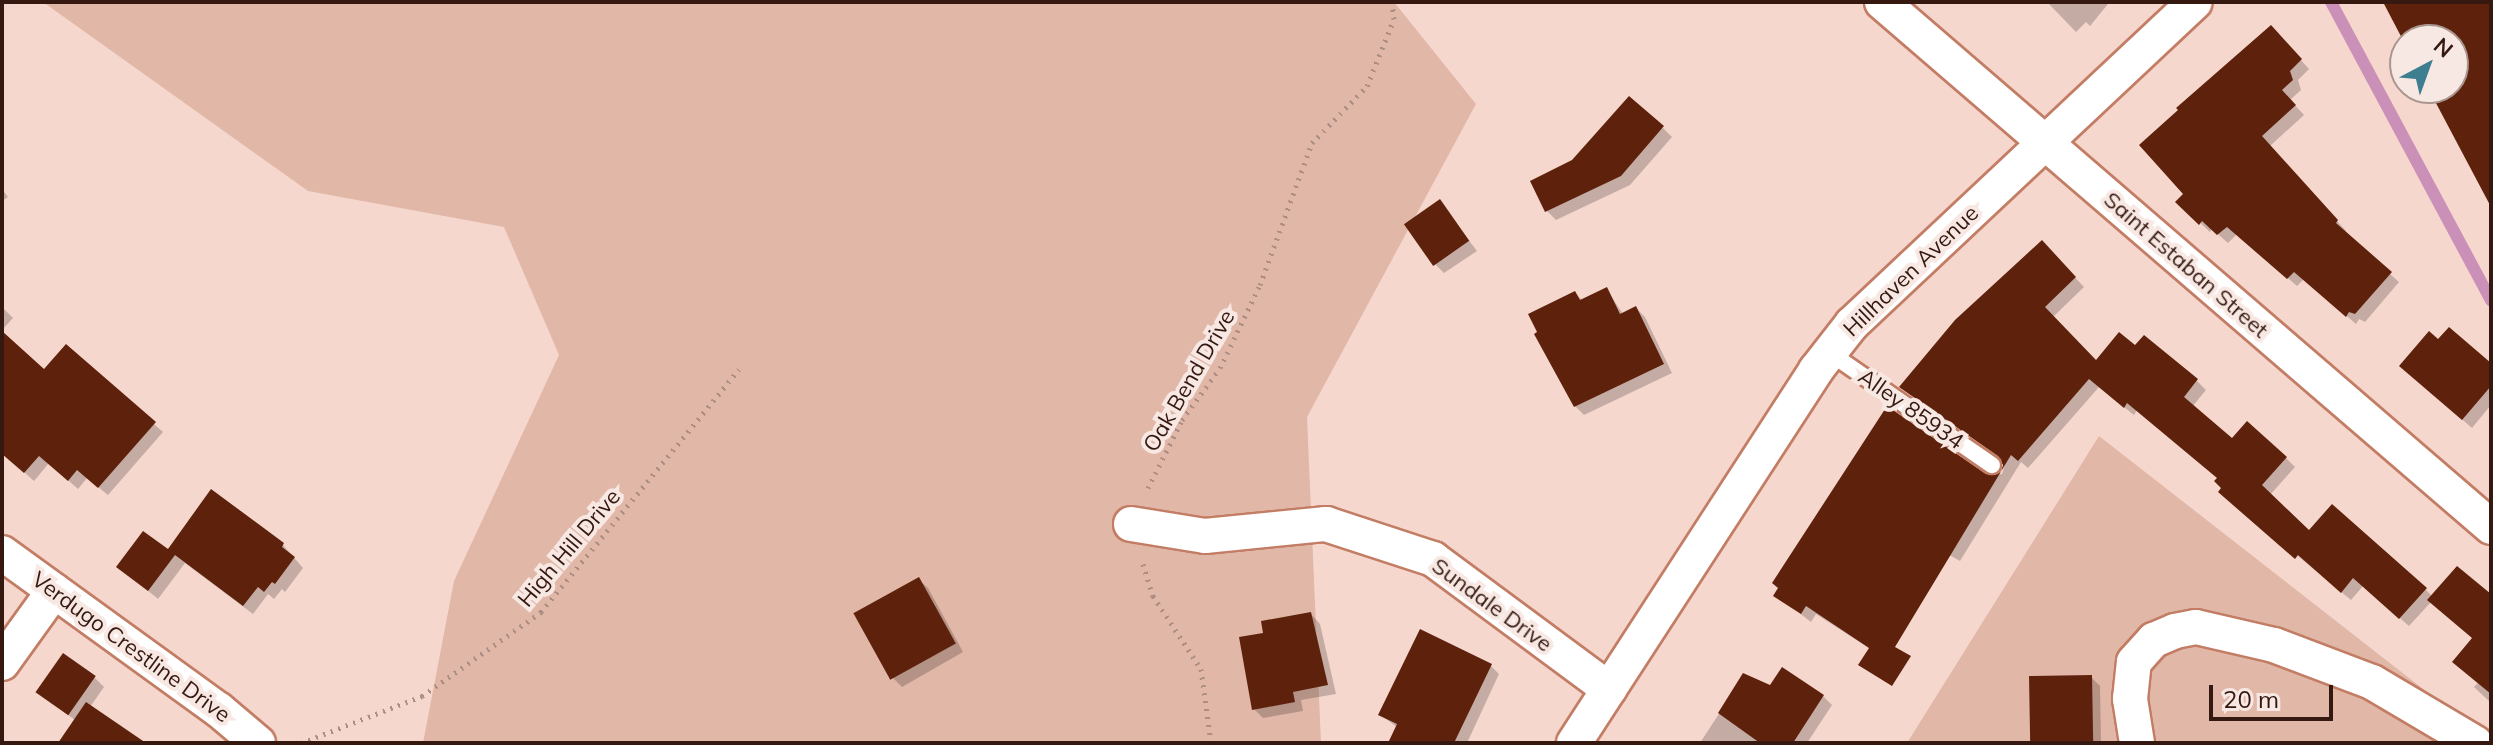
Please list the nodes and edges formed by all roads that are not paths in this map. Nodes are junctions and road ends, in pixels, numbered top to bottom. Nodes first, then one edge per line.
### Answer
1 (1882, 2) edge
2 (2195, 2) edge
3 (2045, 143) junction
4 (1830, 353) junction
5 (1992, 465) dead end
6 (1131, 524) road end
7 (2491, 527) edge
8 (2, 553) edge
9 (54, 591) junction
10 (2, 663) edge
11 (1609, 689) junction
12 (258, 743) edge
13 (1574, 743) edge
14 (2137, 743) edge
15 (2475, 743) edge

1 - 3 street, Saint Estaban Street
2 - 3 street, Hillhaven Avenue
3 - 4 street, Hillhaven Avenue
3 - 7 street, Saint Estaban Street
4 - 5 lane, Alley 85934
4 - 11 street, Hillhaven Avenue
6 - 11 street, Sundale Drive
8 - 9 street, Verdugo Crestline Drive
9 - 10 street
9 - 12 street, Verdugo Crestline Drive
11 - 13 street, Hillhaven Avenue
14 - 15 street

